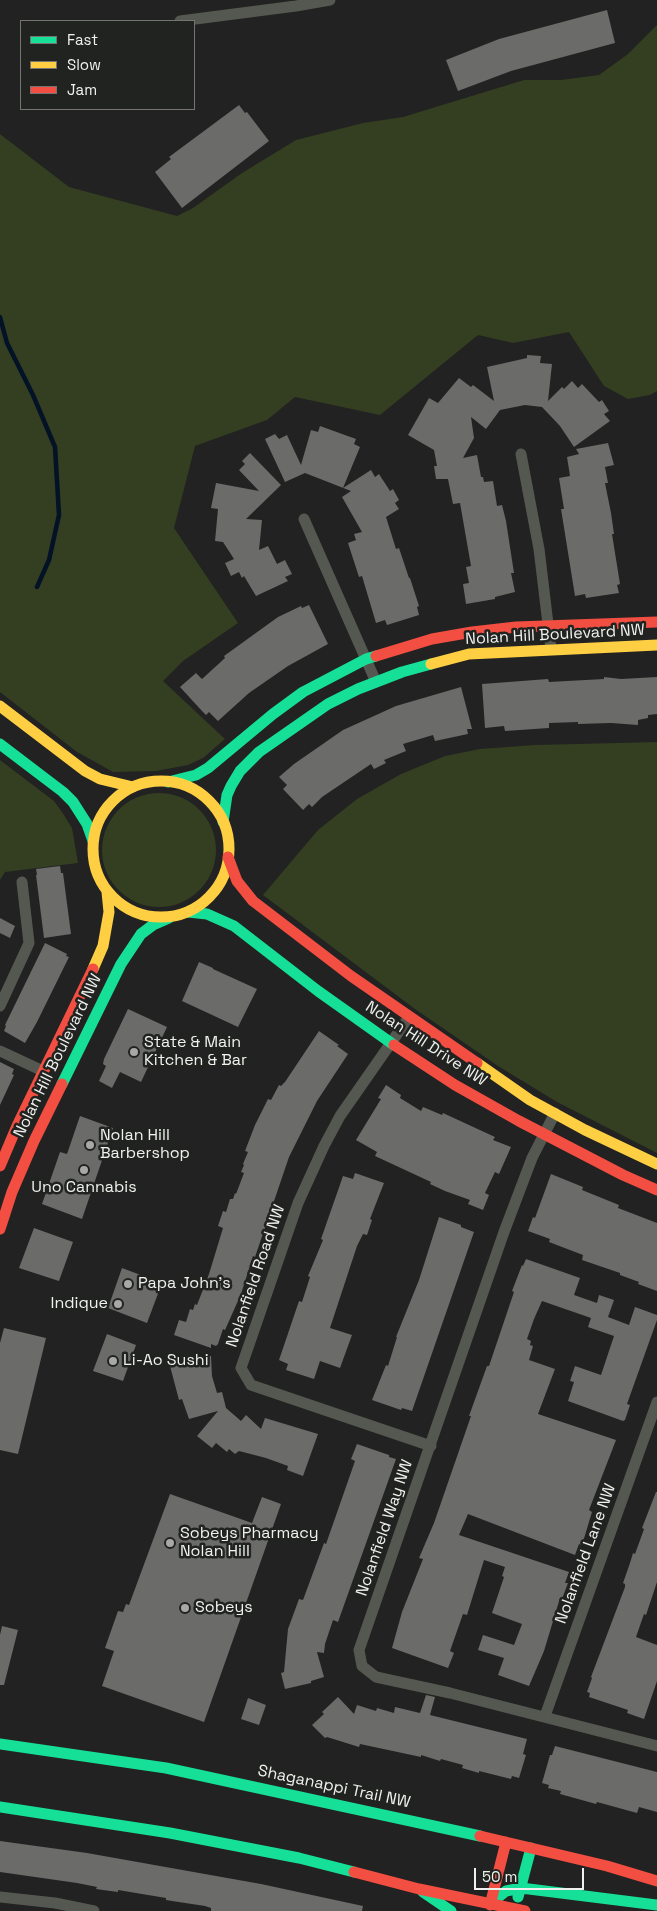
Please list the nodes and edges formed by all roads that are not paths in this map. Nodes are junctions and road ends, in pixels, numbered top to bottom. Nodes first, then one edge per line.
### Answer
1 (330, 0) edge
2 (188, 20) edge
3 (521, 454) dead end
4 (304, 519) dead end
5 (657, 622) edge
6 (548, 626) junction
7 (657, 646) edge
8 (551, 649) junction
9 (366, 659) junction
10 (376, 682) junction
11 (0, 706) edge
12 (0, 744) edge
13 (168, 782) junction
14 (133, 787) junction
15 (223, 822) junction
16 (93, 842) junction
17 (228, 857) junction
18 (22, 882) dead end
19 (107, 892) junction
20 (188, 912) junction
21 (171, 917) junction
22 (0, 1006) edge
23 (409, 1017) junction
24 (390, 1043) junction
25 (0, 1051) edge
26 (43, 1071) junction
27 (555, 1113) junction
28 (544, 1134) junction
29 (657, 1164) edge
30 (0, 1166) edge
31 (657, 1190) edge
32 (0, 1229) edge
33 (657, 1402) edge
34 (430, 1446) junction
35 (546, 1716) junction
36 (0, 1744) edge
37 (657, 1746) edge
38 (0, 1807) edge
39 (506, 1842) junction
40 (531, 1848) junction
41 (657, 1881) edge
42 (521, 1888) junction
43 (419, 1889) junction
44 (0, 1897) edge
45 (657, 1905) edge
46 (54, 1907) edge
47 (489, 1907) edge
48 (518, 1910) edge
49 (94, 1911) edge
50 (451, 1911) edge

1 - 2 street
3 - 6 street
4 - 9 street
5 - 6 street, Nolan Hill Boulevard NW
6 - 8 street
6 - 9 street, Nolan Hill Boulevard NW
7 - 8 street, Nolan Hill Boulevard NW
8 - 10 street, Nolan Hill Boulevard NW
9 - 10 street
9 - 13 street, Nolan Hill Boulevard NW
10 - 15 street, Nolan Hill Boulevard NW
11 - 14 street
12 - 16 street
13 - 14 street
13 - 15 street
14 - 16 street
15 - 17 street
16 - 19 street
17 - 20 street
17 - 23 street, Nolan Hill Drive NW
18 - 22 street
19 - 21 street
19 - 26 street, Nolan Hill Boulevard NW
20 - 21 street
20 - 24 street, Nolan Hill Drive NW
21 - 32 street, Nolan Hill Boulevard NW
23 - 24 street, Nolanfield Road NW
23 - 27 street, Nolan Hill Drive NW
24 - 28 street, Nolan Hill Drive NW
24 - 34 street, Nolanfield Road NW
25 - 26 street
26 - 30 street, Nolan Hill Boulevard NW
27 - 28 street, Nolanfield Way NW
27 - 29 street, Nolan Hill Drive NW
28 - 31 street, Nolan Hill Drive NW
28 - 34 street, Nolanfield Way NW
33 - 35 street, Nolanfield Lane NW
34 - 35 street, Nolanfield Way NW
35 - 37 street, Nolanfield Way NW
36 - 39 street, Shaganappi Trail NW
38 - 43 street
39 - 40 street, Shaganappi Trail NW
39 - 47 street
40 - 41 street, Shaganappi Trail NW
40 - 42 street
42 - 45 street
42 - 47 street
42 - 48 street
43 - 47 street
43 - 50 street
44 - 46 street
46 - 49 street
47 - 48 street

